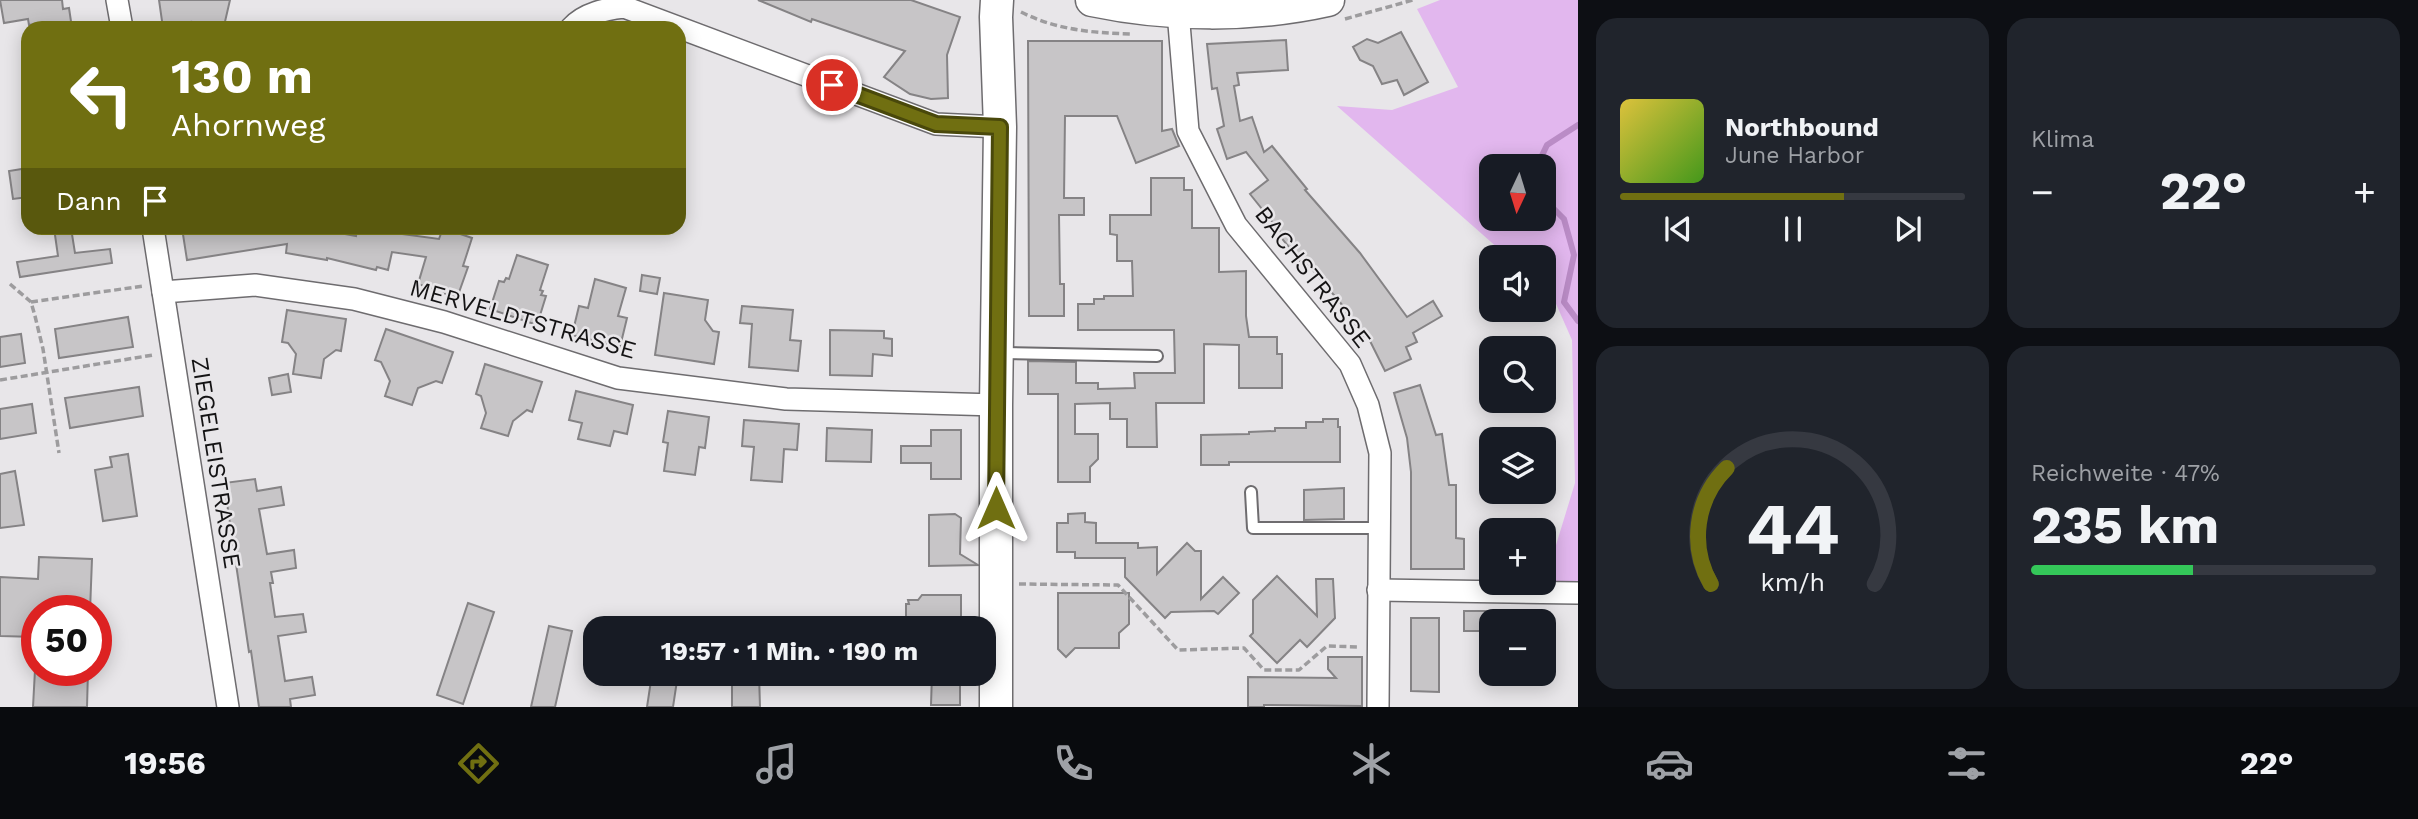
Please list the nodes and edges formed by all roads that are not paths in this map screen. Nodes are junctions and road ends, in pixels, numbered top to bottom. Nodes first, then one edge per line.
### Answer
1 (117, 0) edge
2 (997, 0) edge
3 (1092, 0) edge
4 (1328, 0) edge
5 (1255, 5) edge
6 (1178, 12) junction
7 (121, 21) edge
8 (579, 21) edge
9 (661, 21) edge
10 (686, 30) edge
11 (1000, 127) junction
12 (154, 235) edge
13 (163, 287) junction
14 (996, 353) junction
15 (1157, 356) dead end
16 (996, 405) junction
17 (1251, 492) dead end
18 (1379, 528) junction
19 (1378, 590) junction
20 (1578, 593) edge
21 (228, 707) edge
22 (996, 707) edge
23 (1378, 707) edge

1 - 7 street
2 - 11 main road
3 - 6 main road
4 - 5 main road
5 - 6 main road
6 - 18 street, BACHSTRASSE
8 - 9 street
10 - 11 street
11 - 14 main road
12 - 13 street, ZIEGELEISTRASSE
13 - 16 street, MERVELDTSTRASSE
13 - 21 street, ZIEGELEISTRASSE
14 - 15 lane
14 - 16 main road
16 - 22 main road
17 - 18 lane
18 - 19 street, BACHSTRASSE
19 - 20 street
19 - 23 street, BACHSTRASSE

